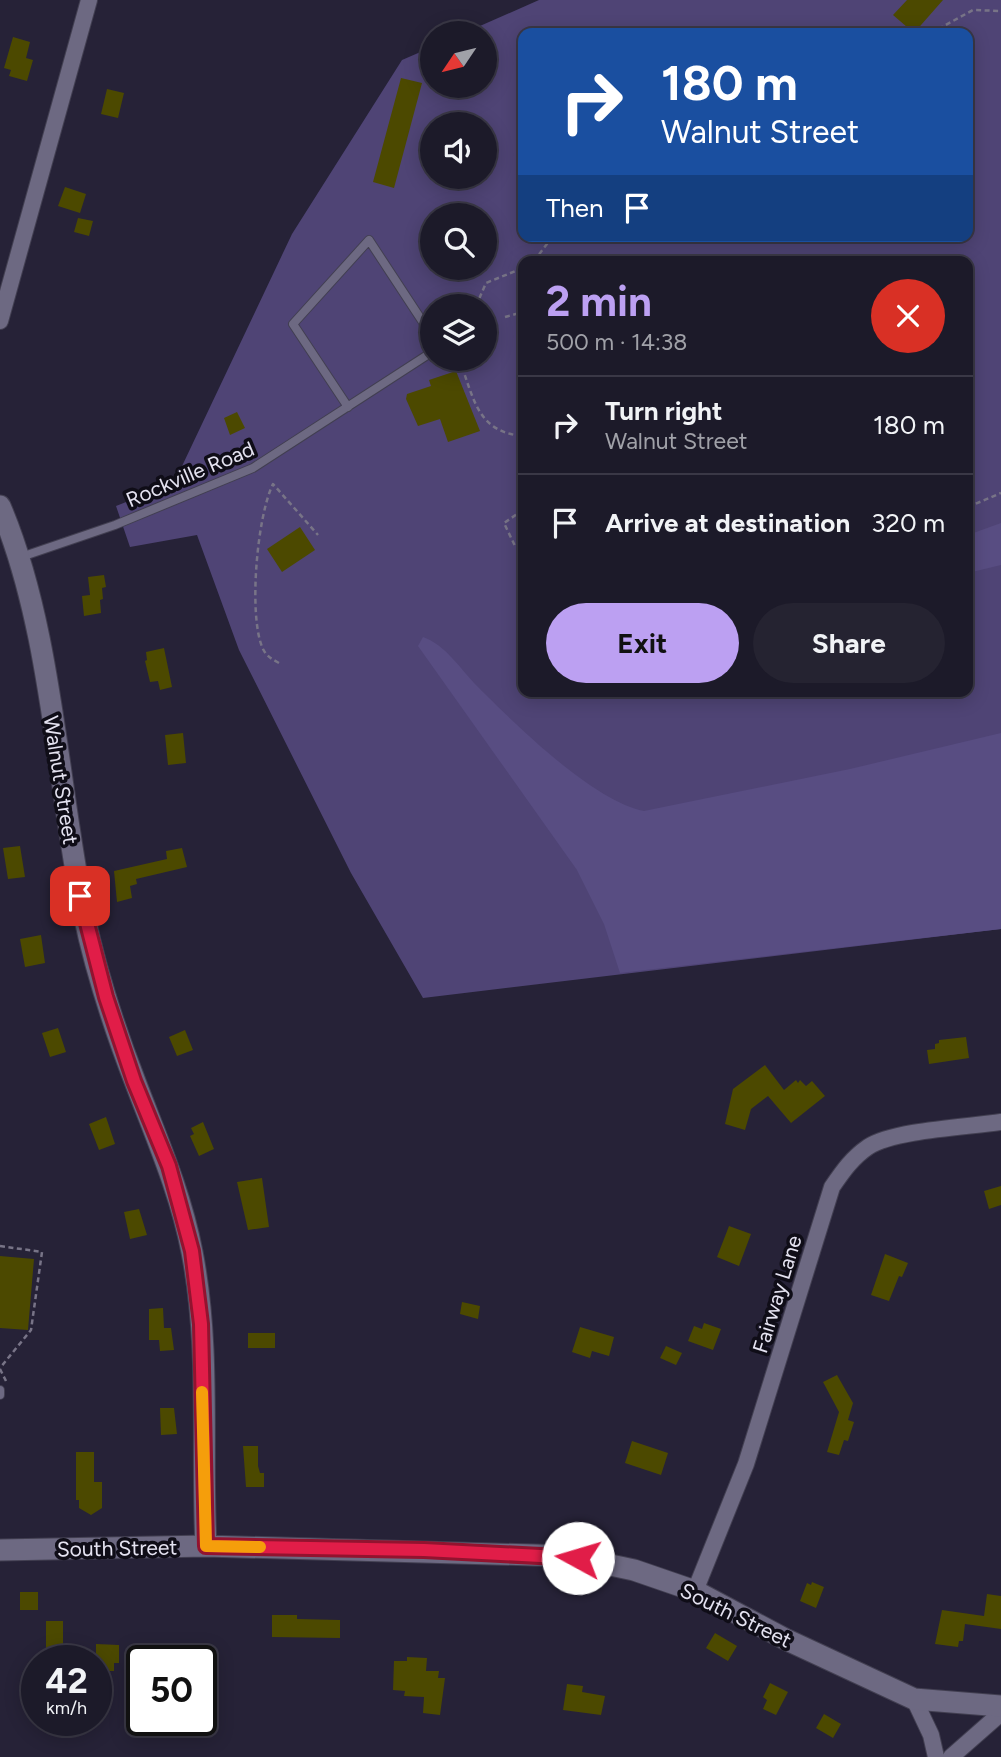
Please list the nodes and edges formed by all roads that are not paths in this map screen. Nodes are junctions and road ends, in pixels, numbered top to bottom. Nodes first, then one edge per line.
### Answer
1 (89, 0) edge
2 (420, 318) edge
3 (0, 321) edge
4 (420, 360) edge
5 (348, 407) junction
6 (0, 506) edge
7 (20, 557) junction
8 (1001, 1122) edge
9 (0, 1390) edge
10 (0, 1395) edge
11 (206, 1546) junction
12 (0, 1550) edge
13 (695, 1591) junction
14 (914, 1699) junction
15 (1001, 1706) edge
16 (1001, 1713) edge
17 (936, 1757) edge
18 (951, 1757) edge

1 - 3 street
2 - 5 lane
4 - 5 lane, Rockville Road
5 - 7 lane, Rockville Road
6 - 7 street, Walnut Street
7 - 11 street, Walnut Street
8 - 13 street, Fairway Lane
9 - 10 lane
11 - 12 street, South Street
11 - 13 street, South Street
13 - 14 street, South Street
14 - 15 street, South Street
14 - 17 street
16 - 18 street

